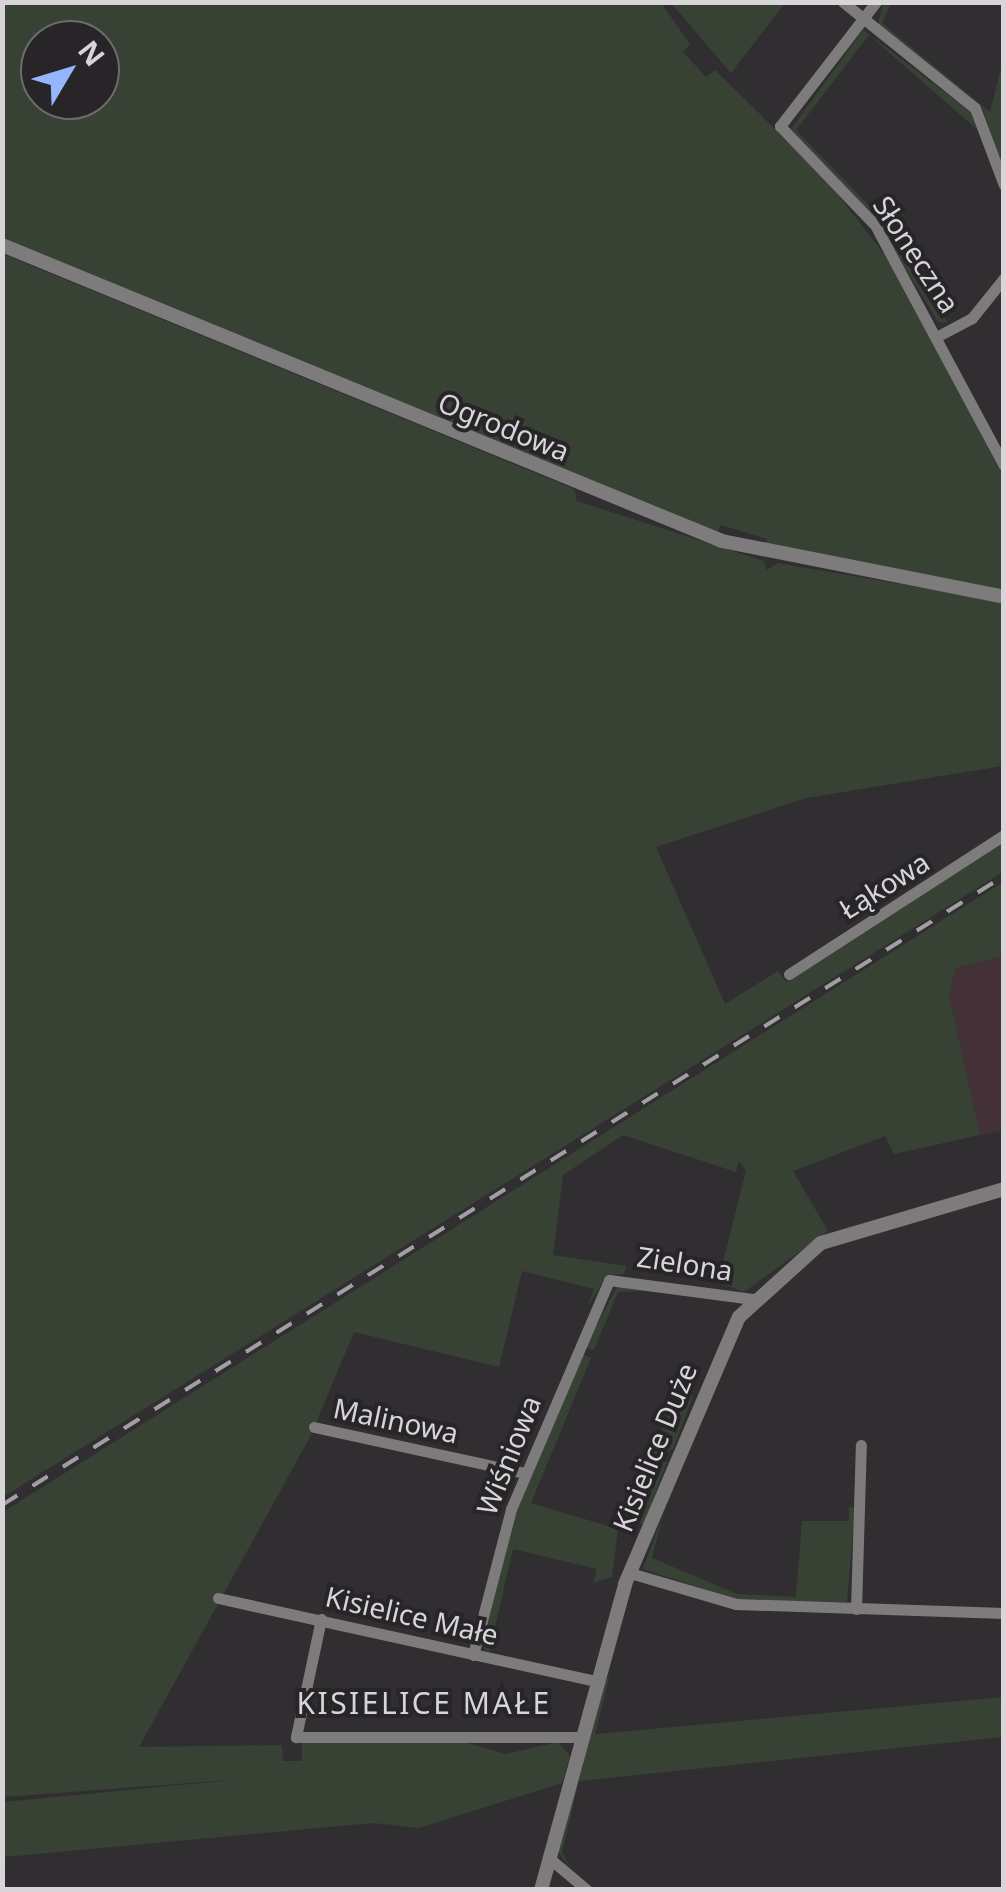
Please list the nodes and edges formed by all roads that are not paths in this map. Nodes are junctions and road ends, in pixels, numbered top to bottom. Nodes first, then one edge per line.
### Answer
1 (843, 2) edge
2 (876, 2) edge
3 (863, 18) junction
4 (1004, 185) edge
5 (2, 245) edge
6 (1004, 278) edge
7 (940, 336) junction
8 (1004, 466) edge
9 (1004, 596) edge
10 (1004, 835) edge
11 (789, 974) dead end
12 (1004, 1189) edge
13 (609, 1280) joint
14 (753, 1299) junction
15 (314, 1428) dead end
16 (861, 1445) dead end
17 (525, 1474) junction
18 (630, 1573) junction
19 (218, 1598) dead end
20 (856, 1609) junction
21 (1004, 1613) edge
22 (321, 1620) junction
23 (473, 1655) junction
24 (594, 1681) junction
25 (579, 1737) junction
26 (550, 1858) junction
27 (541, 1890) edge
28 (587, 1890) edge

1 - 3 street
2 - 3 street, Słoneczna
3 - 4 street
3 - 7 street, Słoneczna
5 - 9 street, Ogrodowa
6 - 7 street, Słoneczna
7 - 8 street, Słoneczna
10 - 11 street, Łąkowa
12 - 14 street, Kisielice Duże
13 - 14 street, Zielona
13 - 17 street, Wiśniowa
14 - 18 street, Kisielice Duże
15 - 17 street, Malinowa
16 - 20 street
17 - 23 street, Wiśniowa
18 - 20 street
18 - 24 street, Kisielice Duże
19 - 22 street, Kisielice Małe
20 - 21 street
22 - 23 street, Kisielice Małe
22 - 25 street
23 - 24 street, Kisielice Małe
24 - 25 street, Kisielice Duże
25 - 26 street, Kisielice Duże
26 - 27 street, Kisielice Duże
26 - 28 street

